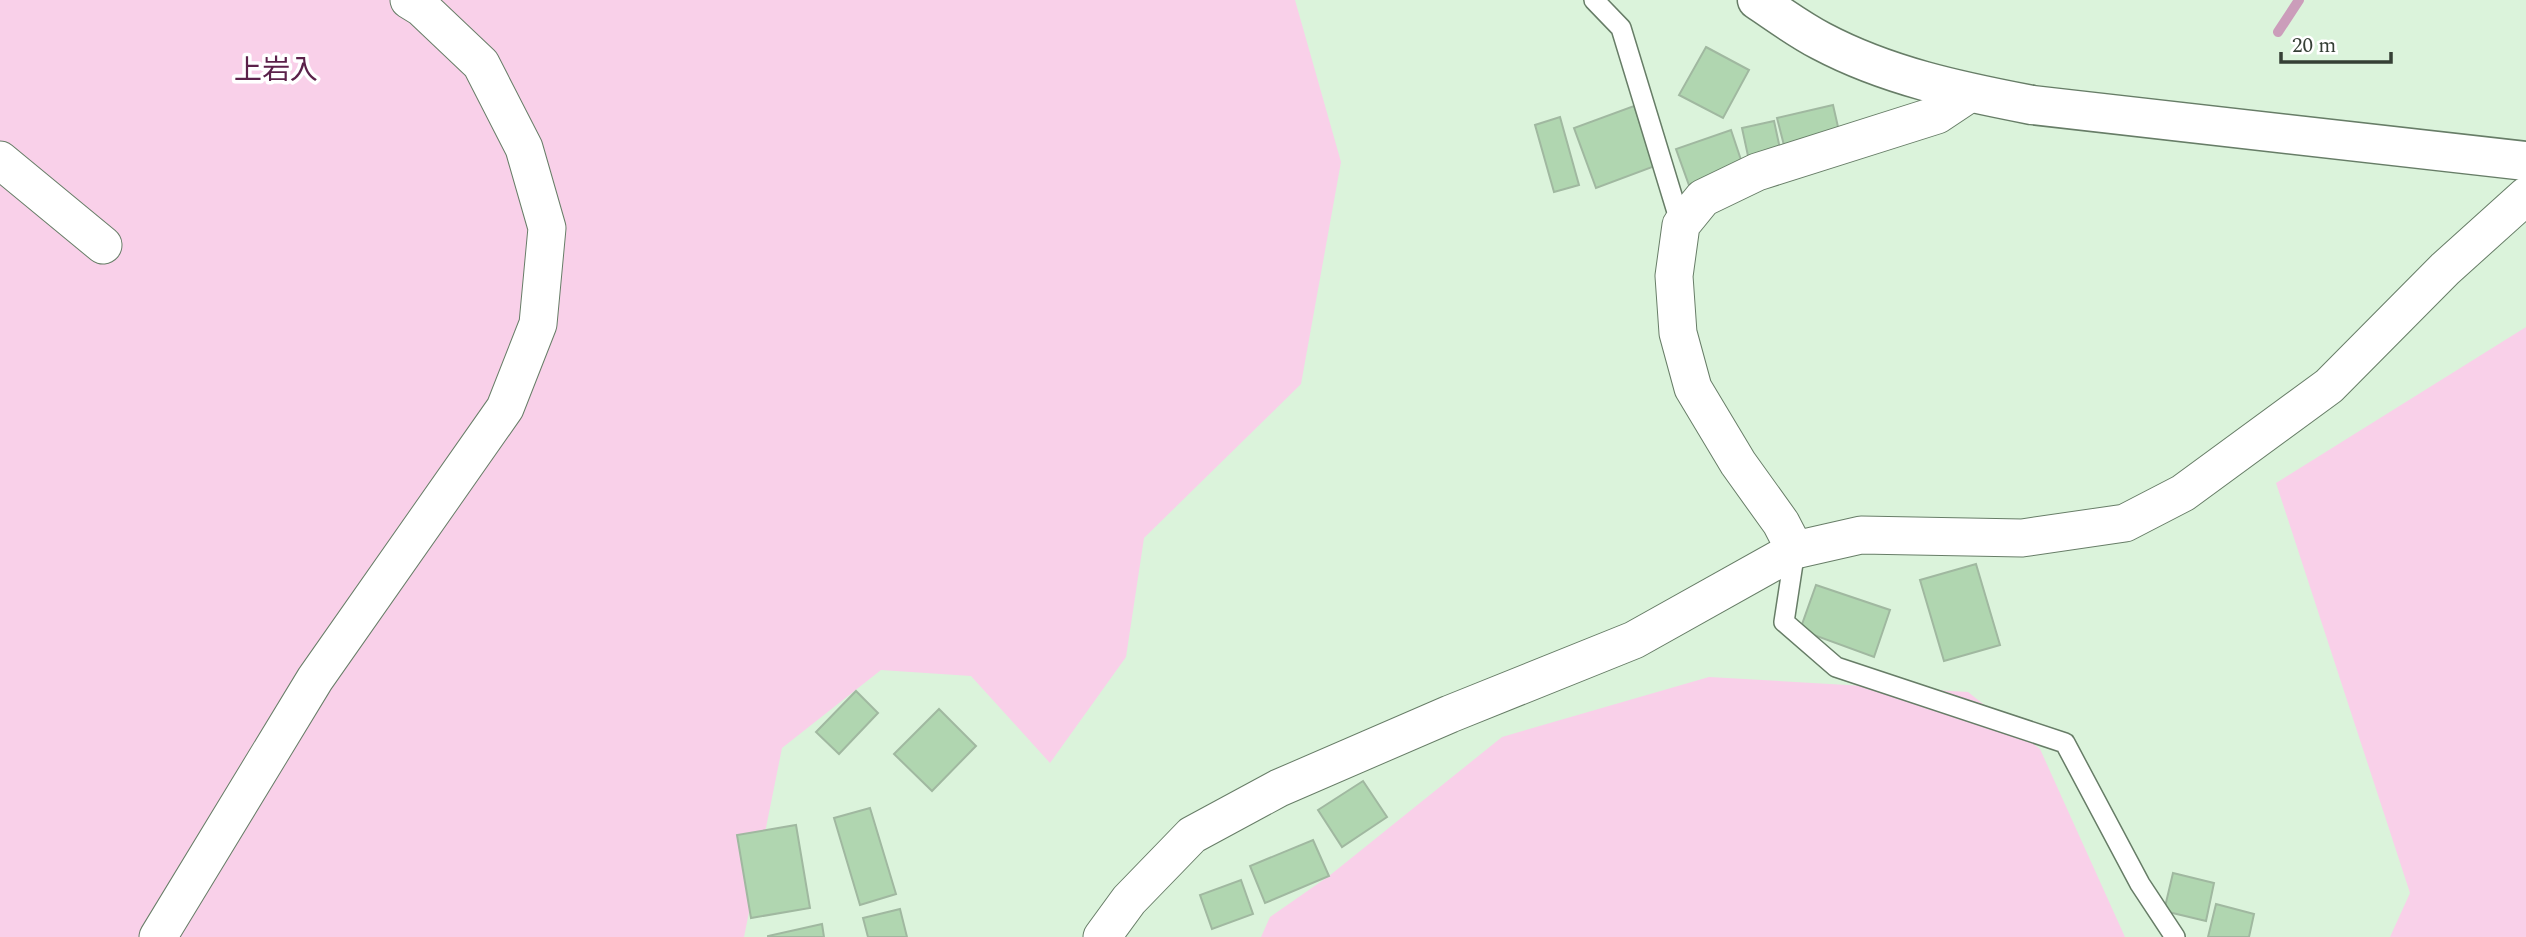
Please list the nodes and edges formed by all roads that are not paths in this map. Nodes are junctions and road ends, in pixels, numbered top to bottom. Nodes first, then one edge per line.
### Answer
1 (409, 0) edge
2 (1594, 0) edge
3 (1757, 0) edge
4 (1970, 93) junction
5 (0, 160) edge
6 (2526, 161) edge
7 (2526, 196) edge
8 (1681, 225) junction
9 (103, 244) dead end
10 (1795, 550) junction
11 (158, 937) edge
12 (1102, 937) edge
13 (2175, 937) edge

1 - 11 street
2 - 8 lane
3 - 4 street
4 - 6 street
4 - 8 street
5 - 9 street
7 - 10 street
8 - 10 street
10 - 12 street
10 - 13 lane

